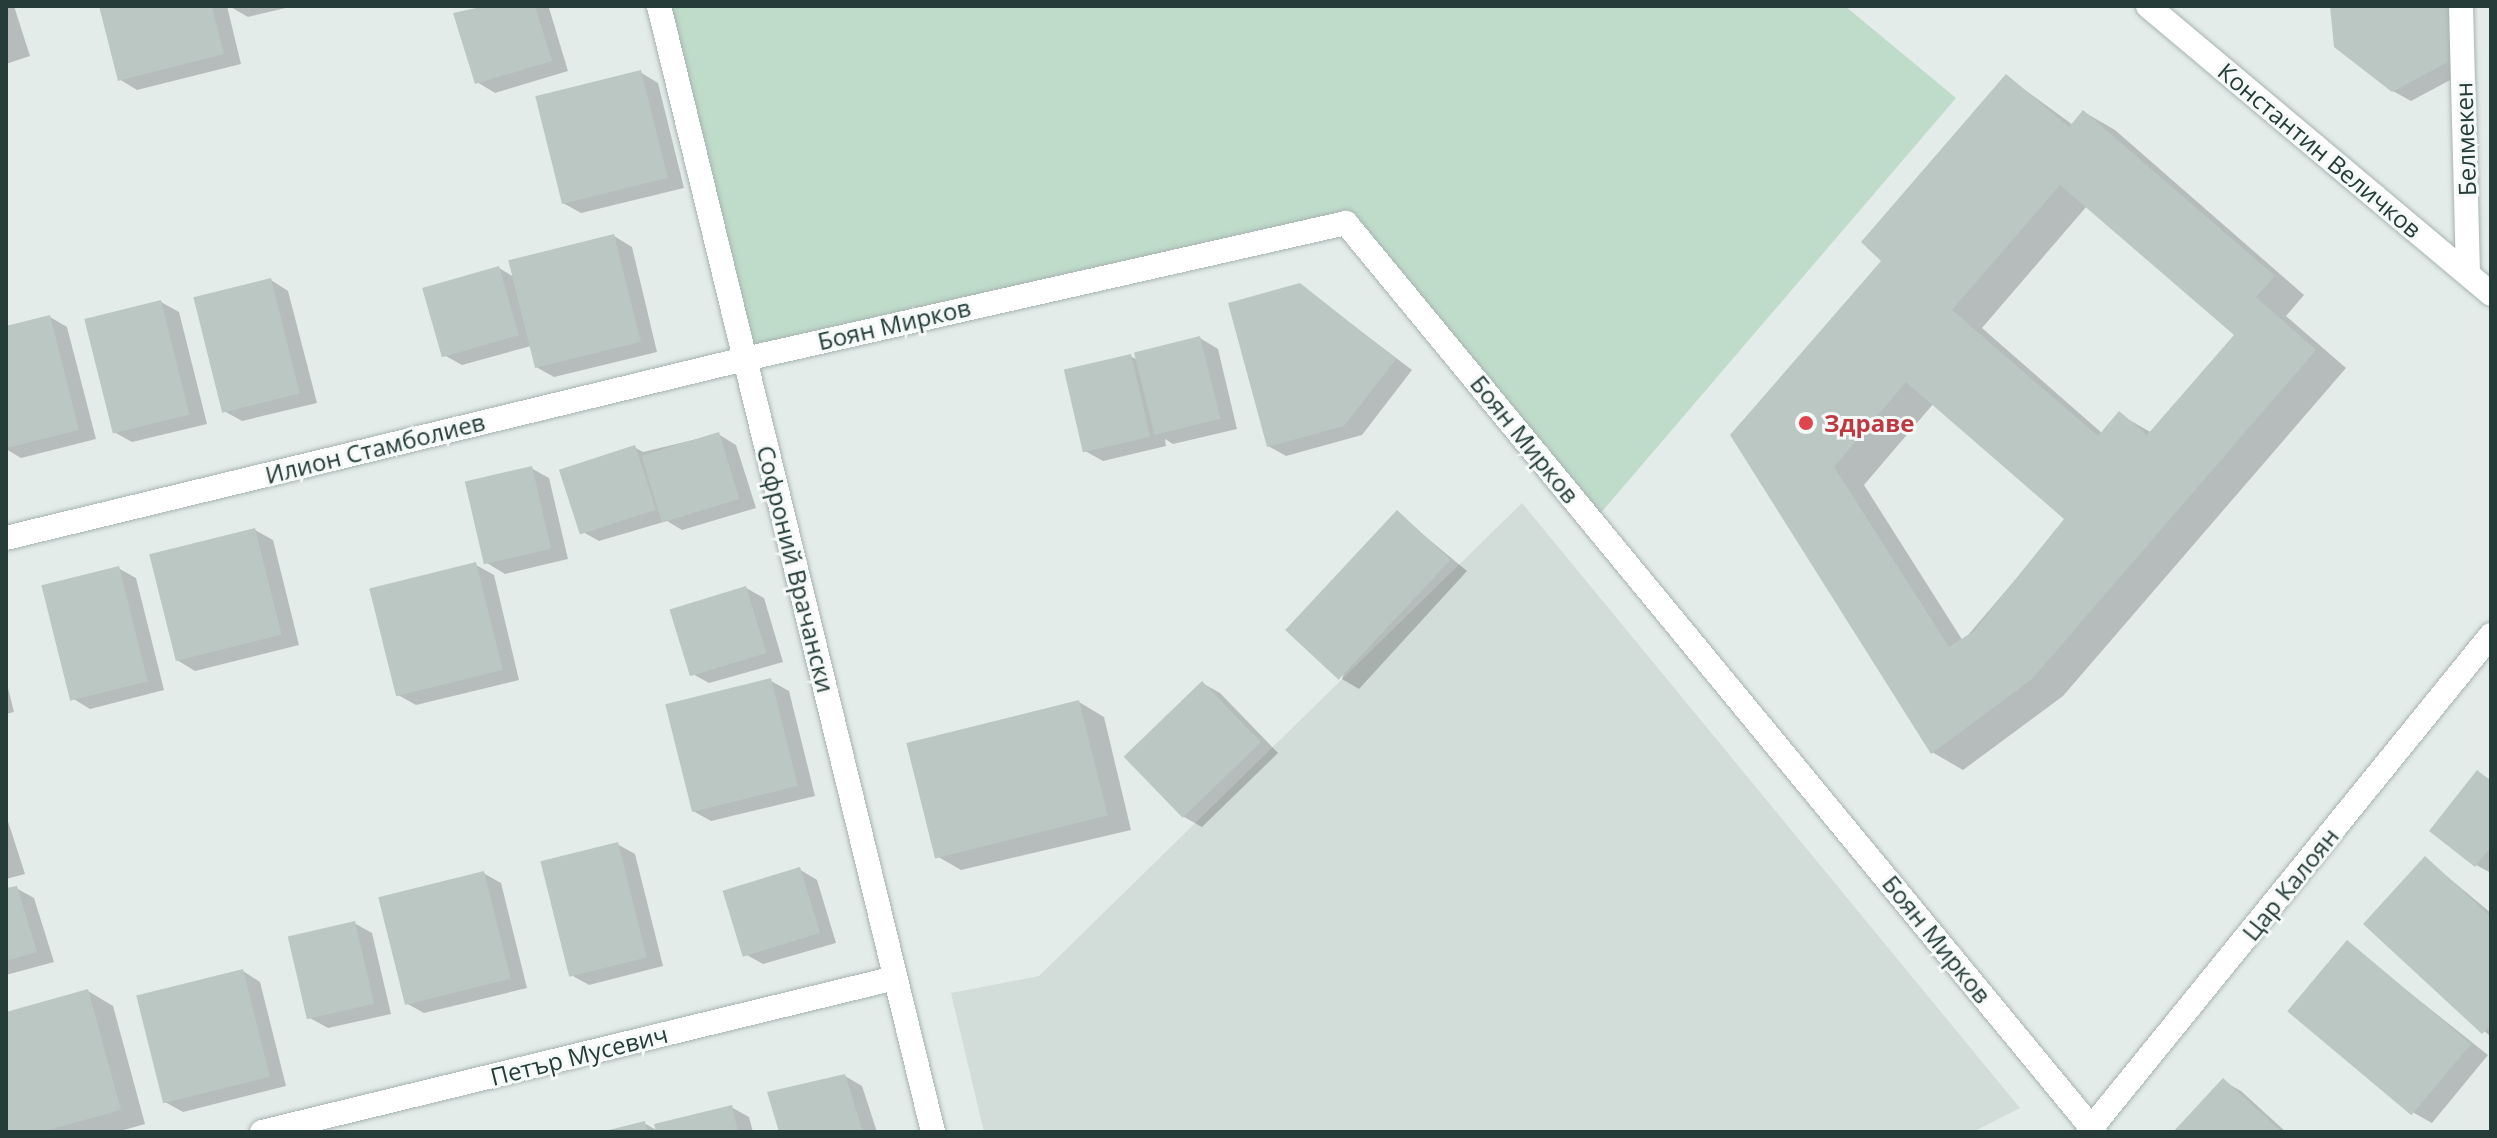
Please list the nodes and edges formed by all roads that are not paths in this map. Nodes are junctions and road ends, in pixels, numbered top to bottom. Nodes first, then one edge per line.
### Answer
1 (659, 6) edge
2 (2148, 6) edge
3 (2461, 6) edge
4 (2468, 273) junction
5 (2491, 294) edge
6 (745, 359) junction
7 (6, 538) edge
8 (2491, 635) edge
9 (895, 978) junction
10 (2092, 1131) edge
11 (262, 1132) edge
12 (933, 1132) edge

1 - 6 street, Софроний Врачански
2 - 4 street, Константин Величков
3 - 4 street, Белмекен
4 - 5 street, Константин Величков
6 - 7 street, Илион Стамболиев
6 - 9 street, Софроний Врачански
6 - 10 street, Боян Мирков
8 - 10 street, Цар Калоян
9 - 11 street, Петър Мусевич
9 - 12 street, Софроний Врачански

